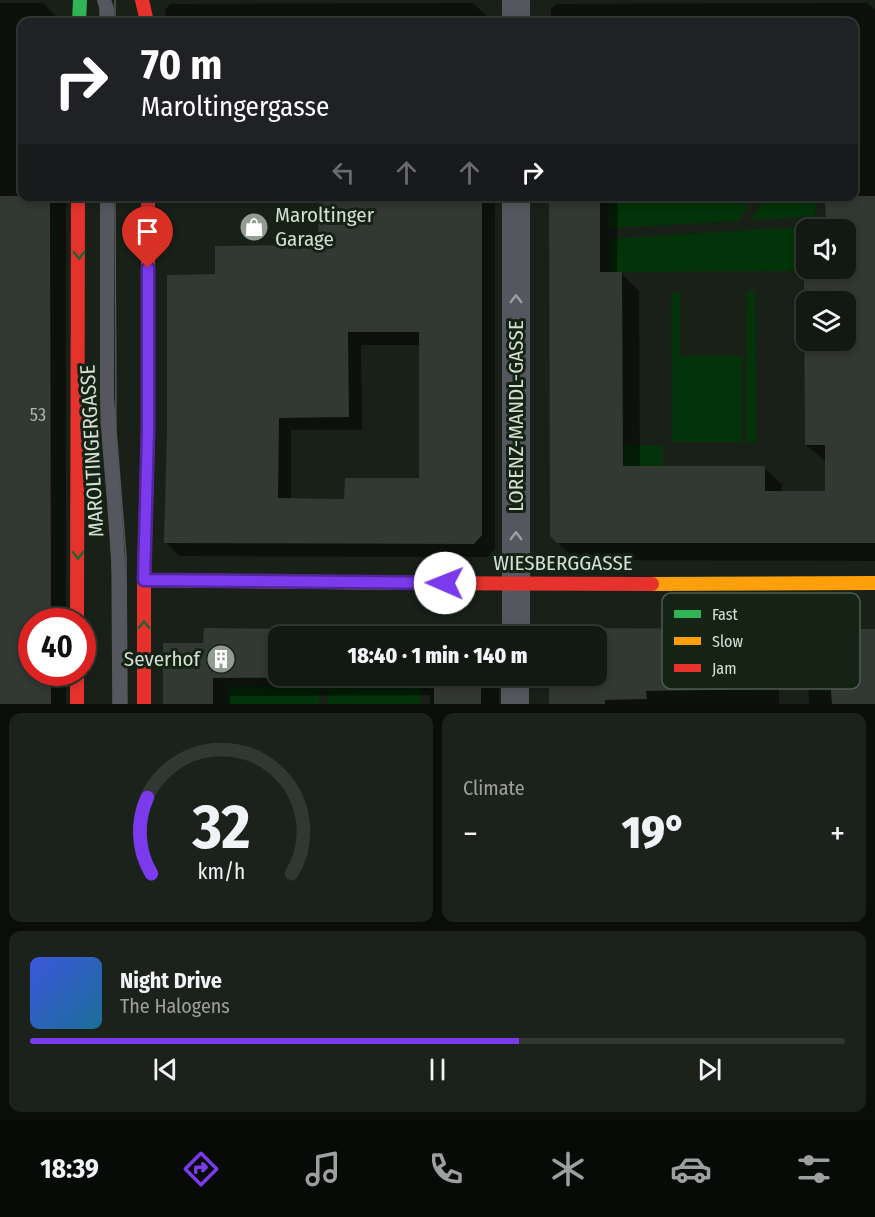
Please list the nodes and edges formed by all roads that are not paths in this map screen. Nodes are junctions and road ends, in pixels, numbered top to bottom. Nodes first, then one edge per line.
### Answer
1 (80, 0) edge
2 (142, 0) edge
3 (516, 0) edge
4 (79, 18) edge
5 (146, 18) edge
6 (516, 18) edge
7 (78, 201) edge
8 (107, 201) edge
9 (148, 201) edge
10 (516, 201) edge
11 (144, 580) junction
12 (875, 583) edge
13 (516, 584) junction
14 (77, 608) edge
15 (516, 626) edge
16 (77, 686) edge
17 (515, 686) edge
18 (77, 704) edge
19 (120, 704) edge
20 (144, 704) edge
21 (515, 704) edge

1 - 4 main road
2 - 5 main road
3 - 6 street
7 -> 14 main road, MAROLTINGERGASSE
8 - 19 lane, MAROLTINGERGASSE
9 - 11 main road
13 -> 10 street, LORENZ-MANDL-GASSE
11 - 13 main road, WIESBERGGASSE
20 -> 11 main road
12 - 13 main road, WIESBERGGASSE
13 - 15 street, LORENZ-MANDL-GASSE
16 - 18 main road
17 - 21 street

